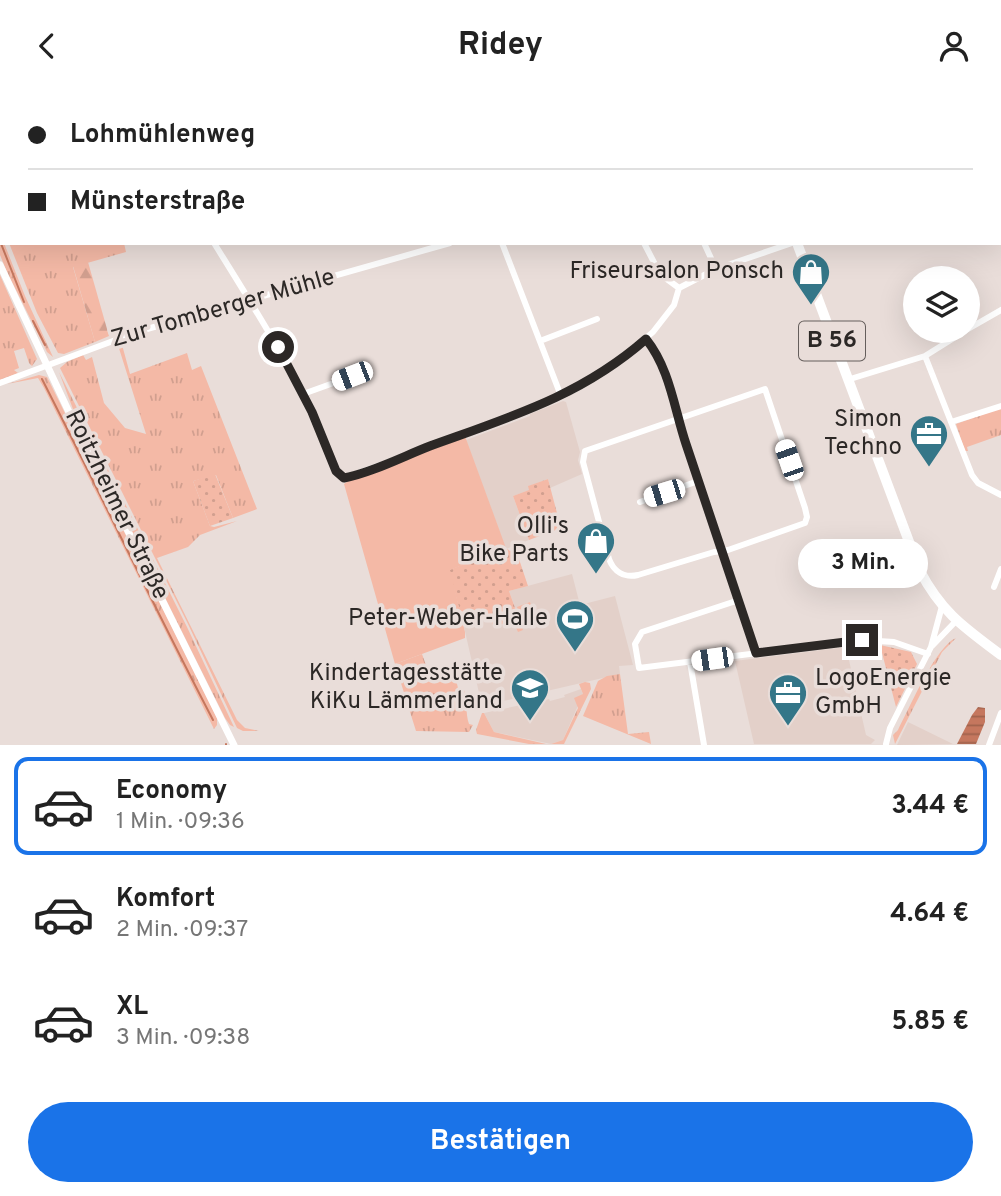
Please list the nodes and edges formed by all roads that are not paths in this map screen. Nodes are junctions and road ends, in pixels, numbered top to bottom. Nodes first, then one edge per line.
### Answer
1 (215, 245) edge
2 (443, 245) edge
3 (503, 245) edge
4 (645, 245) edge
5 (705, 245) edge
6 (788, 245) edge
7 (795, 245) edge
8 (0, 265) edge
9 (716, 269) junction
10 (679, 288) junction
11 (249, 300) junction
12 (1001, 310) edge
13 (597, 319) dead end
14 (980, 322) edge
15 (646, 339) junction
16 (540, 341) junction
17 (946, 343) edge
18 (925, 356) junction
19 (47, 367) junction
20 (352, 376) dead end
21 (847, 380) junction
22 (0, 383) edge
23 (303, 394) junction
24 (561, 396) junction
25 (1001, 406) edge
26 (679, 419) junction
27 (951, 422) junction
28 (698, 481) junction
29 (1001, 495) edge
30 (640, 502) dead end
31 (722, 551) junction
32 (1001, 569) edge
33 (994, 587) dead end
34 (739, 600) junction
35 (942, 606) junction
36 (956, 621) junction
37 (973, 635) junction
38 (1001, 645) edge
39 (929, 651) junction
40 (756, 653) junction
41 (1001, 655) edge
42 (691, 662) junction
43 (1001, 713) edge
44 (234, 744) edge
45 (704, 744) edge
46 (886, 744) edge
47 (989, 744) edge

1 - 11 street
2 - 11 street, Zur Tomberger Mühle
3 - 16 street
4 - 10 street
5 - 9 street
6 - 9 street
7 - 21 main road, B 56
8 - 19 street, Roitzheimer Straße
9 - 10 street
10 - 15 street
11 - 19 street, Zur Tomberger Mühle
11 - 23 street
12 - 14 street
13 - 16 street
15 - 24 street
15 - 26 street
16 - 24 street
17 - 18 street
18 - 21 street
18 - 27 street
19 - 22 street, Zur Tomberger Mühle
19 - 44 street, Roitzheimer Straße
20 - 23 street
21 - 35 main road, B 56
23 - 24 street
25 - 27 street
26 - 28 street
26 - 31 street
26 - 31 street
27 - 29 street
28 - 30 street
28 - 31 street
31 - 34 street
32 - 33 street
34 - 40 street
34 - 42 street
35 - 36 main road, B 56
35 - 39 street
36 - 37 main road, B 56
36 - 39 street
37 - 38 main road, B 56
37 - 41 main road, B 56
39 - 40 street
39 - 46 street
40 - 42 street
42 - 45 street
43 - 47 street

